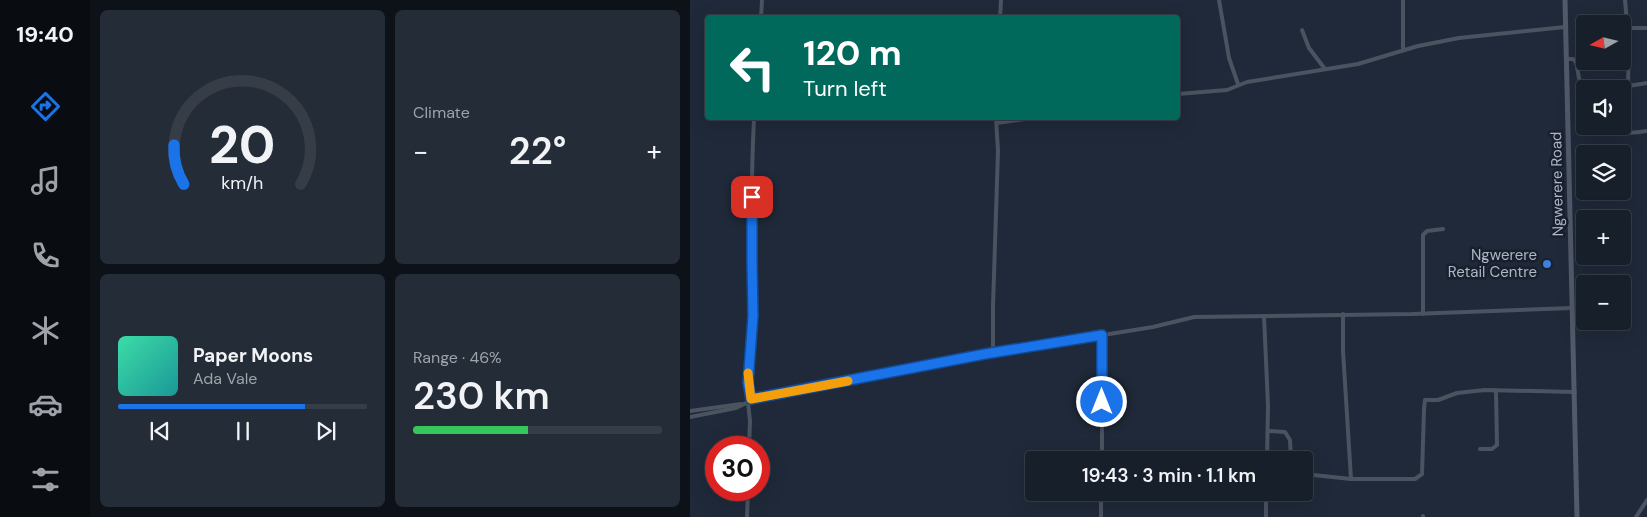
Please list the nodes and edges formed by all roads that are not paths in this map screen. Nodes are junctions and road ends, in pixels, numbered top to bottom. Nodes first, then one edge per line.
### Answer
1 (762, 0) edge
2 (1001, 0) edge
3 (1219, 0) edge
4 (1403, 0) edge
5 (1565, 0) edge
6 (1625, 0) edge
7 (761, 15) edge
8 (1000, 15) edge
9 (1627, 15) edge
10 (1566, 27) junction
11 (1631, 28) edge
12 (1647, 28) edge
13 (1302, 30) dead end
14 (1403, 50) junction
15 (1566, 59) junction
16 (1325, 70) junction
17 (1579, 80) edge
18 (1647, 83) edge
19 (1238, 84) junction
20 (1631, 86) edge
21 (1180, 94) edge
22 (754, 120) edge
23 (996, 120) edge
24 (1018, 120) edge
25 (997, 123) junction
26 (1647, 131) edge
27 (1631, 133) edge
28 (1443, 229) dead end
29 (1572, 308) junction
30 (1343, 314) junction
31 (1423, 314) junction
32 (1264, 316) junction
33 (1102, 335) junction
34 (993, 353) junction
35 (1494, 390) junction
36 (1575, 392) junction
37 (750, 401) junction
38 (690, 411) edge
39 (690, 417) edge
40 (1268, 431) junction
41 (749, 436) edge
42 (1480, 449) dead end
43 (1102, 451) edge
44 (1267, 451) edge
45 (1290, 451) edge
46 (1313, 475) edge
47 (1351, 479) junction
48 (1647, 500) edge
49 (748, 501) edge
50 (1101, 501) edge
51 (1266, 501) edge
52 (747, 517) edge
53 (1101, 517) edge
54 (1266, 517) edge
55 (1577, 517) edge
56 (1636, 517) edge

1 - 7 street
2 - 8 street
3 - 19 street
4 - 14 street
5 - 10 main road, Ngwerere Road
6 - 9 street
10 - 14 street
10 - 15 main road, Ngwerere Road
11 - 12 street
13 - 16 street
14 - 16 street
15 - 17 street
15 - 29 main road, Ngwerere Road
16 - 19 street
18 - 20 street
19 - 21 street
22 - 37 street
23 - 25 street
24 - 25 street
25 - 34 street
26 - 27 street
28 - 31 street
29 - 31 street
29 - 36 main road, Ngwerere Road
30 - 31 street
30 - 32 street
30 - 47 street
32 - 33 street
32 - 40 street
33 - 34 street
33 - 43 street
34 - 37 street
35 - 36 street
35 - 42 street
35 - 47 street
36 - 55 main road, Ngwerere Road
37 - 38 street
37 - 39 street
37 - 41 street
40 - 44 street
40 - 45 street
46 - 47 street
48 - 56 street
49 - 52 street
50 - 53 street
51 - 54 street

